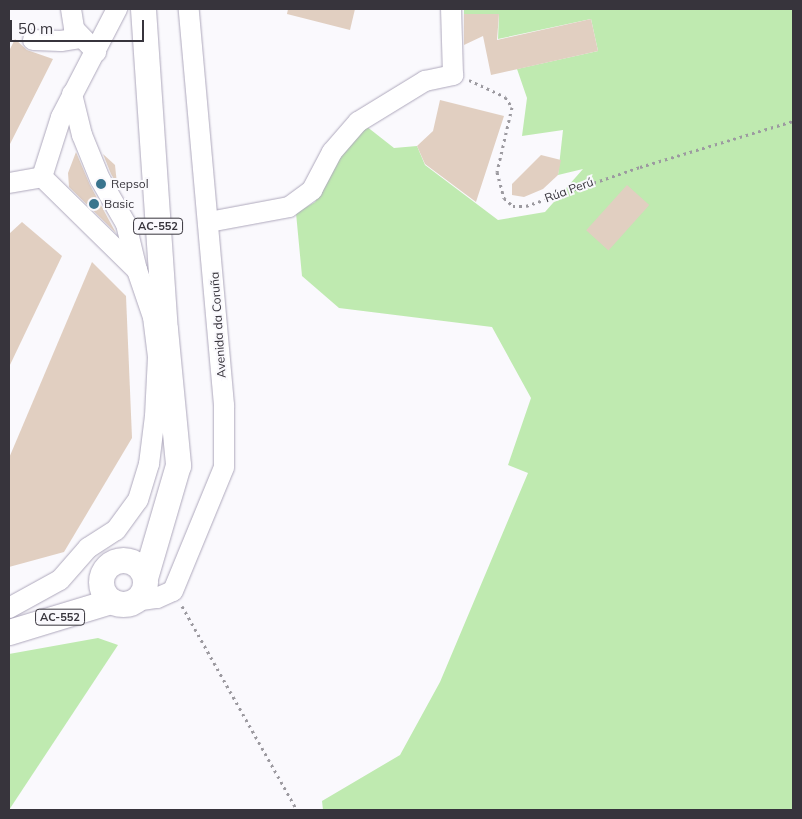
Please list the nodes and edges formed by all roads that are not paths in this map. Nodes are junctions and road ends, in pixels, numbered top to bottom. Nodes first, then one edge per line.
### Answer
1 (71, 9) edge
2 (117, 9) edge
3 (143, 9) edge
4 (189, 9) edge
5 (452, 9) edge
6 (80, 38) junction
7 (33, 40) dead end
8 (96, 52) junction
9 (72, 94) junction
10 (42, 177) junction
11 (10, 182) edge
12 (209, 222) junction
13 (137, 270) junction
14 (153, 317) junction
15 (177, 454) junction
16 (137, 570) junction
17 (116, 595) junction
18 (9, 608) edge
19 (9, 631) edge

1 - 6 street
2 - 8 street
3 - 15 main road, AC-552
4 - 12 street, Avenida da Coruña
5 - 12 street
6 - 7 street
6 - 8 street
8 - 9 street
9 - 10 street
9 - 13 street
10 - 11 street
10 - 13 street
12 - 17 street, Avenida da Coruña
13 - 14 street
14 - 15 street
14 - 18 street
15 - 16 main road, AC-552
16 - 17 main road, AC-552
16 - 17 main road, AC-552
17 - 19 main road, AC-552

